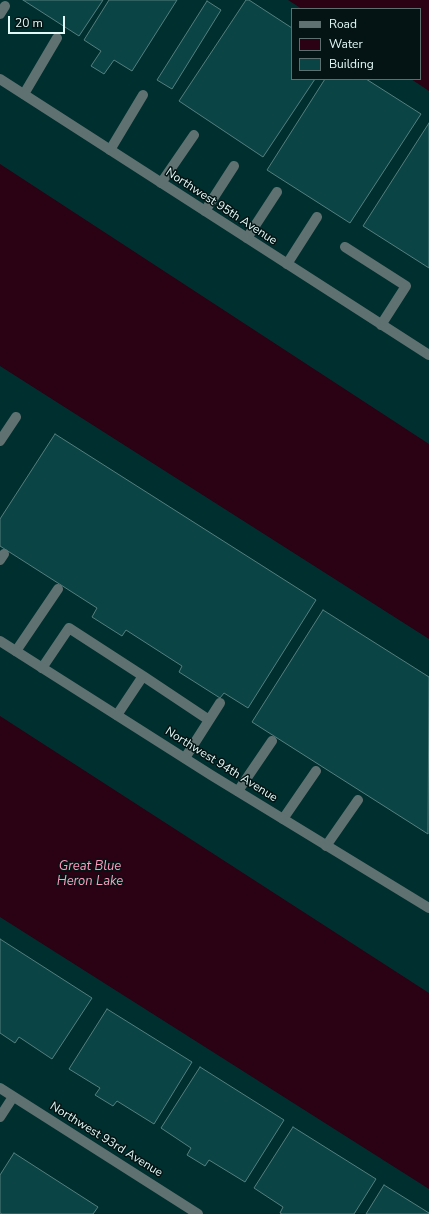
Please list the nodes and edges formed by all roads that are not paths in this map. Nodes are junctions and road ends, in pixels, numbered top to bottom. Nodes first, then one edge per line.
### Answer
1 (58, 38) dead end
2 (0, 79) edge
3 (24, 94) junction
4 (143, 95) dead end
5 (194, 135) dead end
6 (110, 150) junction
7 (234, 166) dead end
8 (161, 183) junction
9 (277, 192) dead end
10 (204, 211) junction
11 (317, 216) dead end
12 (247, 238) junction
13 (345, 247) dead end
14 (287, 264) junction
15 (381, 325) junction
16 (429, 355) edge
17 (16, 417) dead end
18 (0, 442) edge
19 (58, 589) dead end
20 (0, 641) edge
21 (16, 651) junction
22 (42, 668) junction
23 (142, 676) junction
24 (220, 703) dead end
25 (117, 715) junction
26 (210, 720) junction
27 (272, 741) dead end
28 (185, 758) junction
29 (316, 771) dead end
30 (238, 791) junction
31 (358, 800) dead end
32 (283, 819) junction
33 (326, 846) junction
34 (429, 908) edge
35 (0, 1088) edge
36 (13, 1097) junction
37 (0, 1117) edge
38 (198, 1214) edge

1 - 3 street
2 - 3 street, Northwest 95th Avenue
3 - 6 street, Northwest 95th Avenue
4 - 6 street
5 - 8 street
6 - 8 street, Northwest 95th Avenue
7 - 10 street
8 - 10 street, Northwest 95th Avenue
9 - 12 street
10 - 12 street, Northwest 95th Avenue
11 - 14 street
12 - 14 street, Northwest 95th Avenue
13 - 15 street
14 - 15 street, Northwest 95th Avenue
15 - 16 street, Northwest 95th Avenue
17 - 18 street
19 - 21 street
20 - 21 street, Northwest 94th Avenue
21 - 22 street, Northwest 94th Avenue
22 - 23 street
22 - 25 street, Northwest 94th Avenue
23 - 25 street
23 - 26 street
24 - 26 street
25 - 28 street, Northwest 94th Avenue
26 - 28 street
27 - 30 street
28 - 30 street, Northwest 94th Avenue
29 - 32 street
30 - 32 street, Northwest 94th Avenue
31 - 33 street
32 - 33 street, Northwest 94th Avenue
33 - 34 street, Northwest 94th Avenue
35 - 36 street, Northwest 93rd Avenue
36 - 37 street
36 - 38 street, Northwest 93rd Avenue

